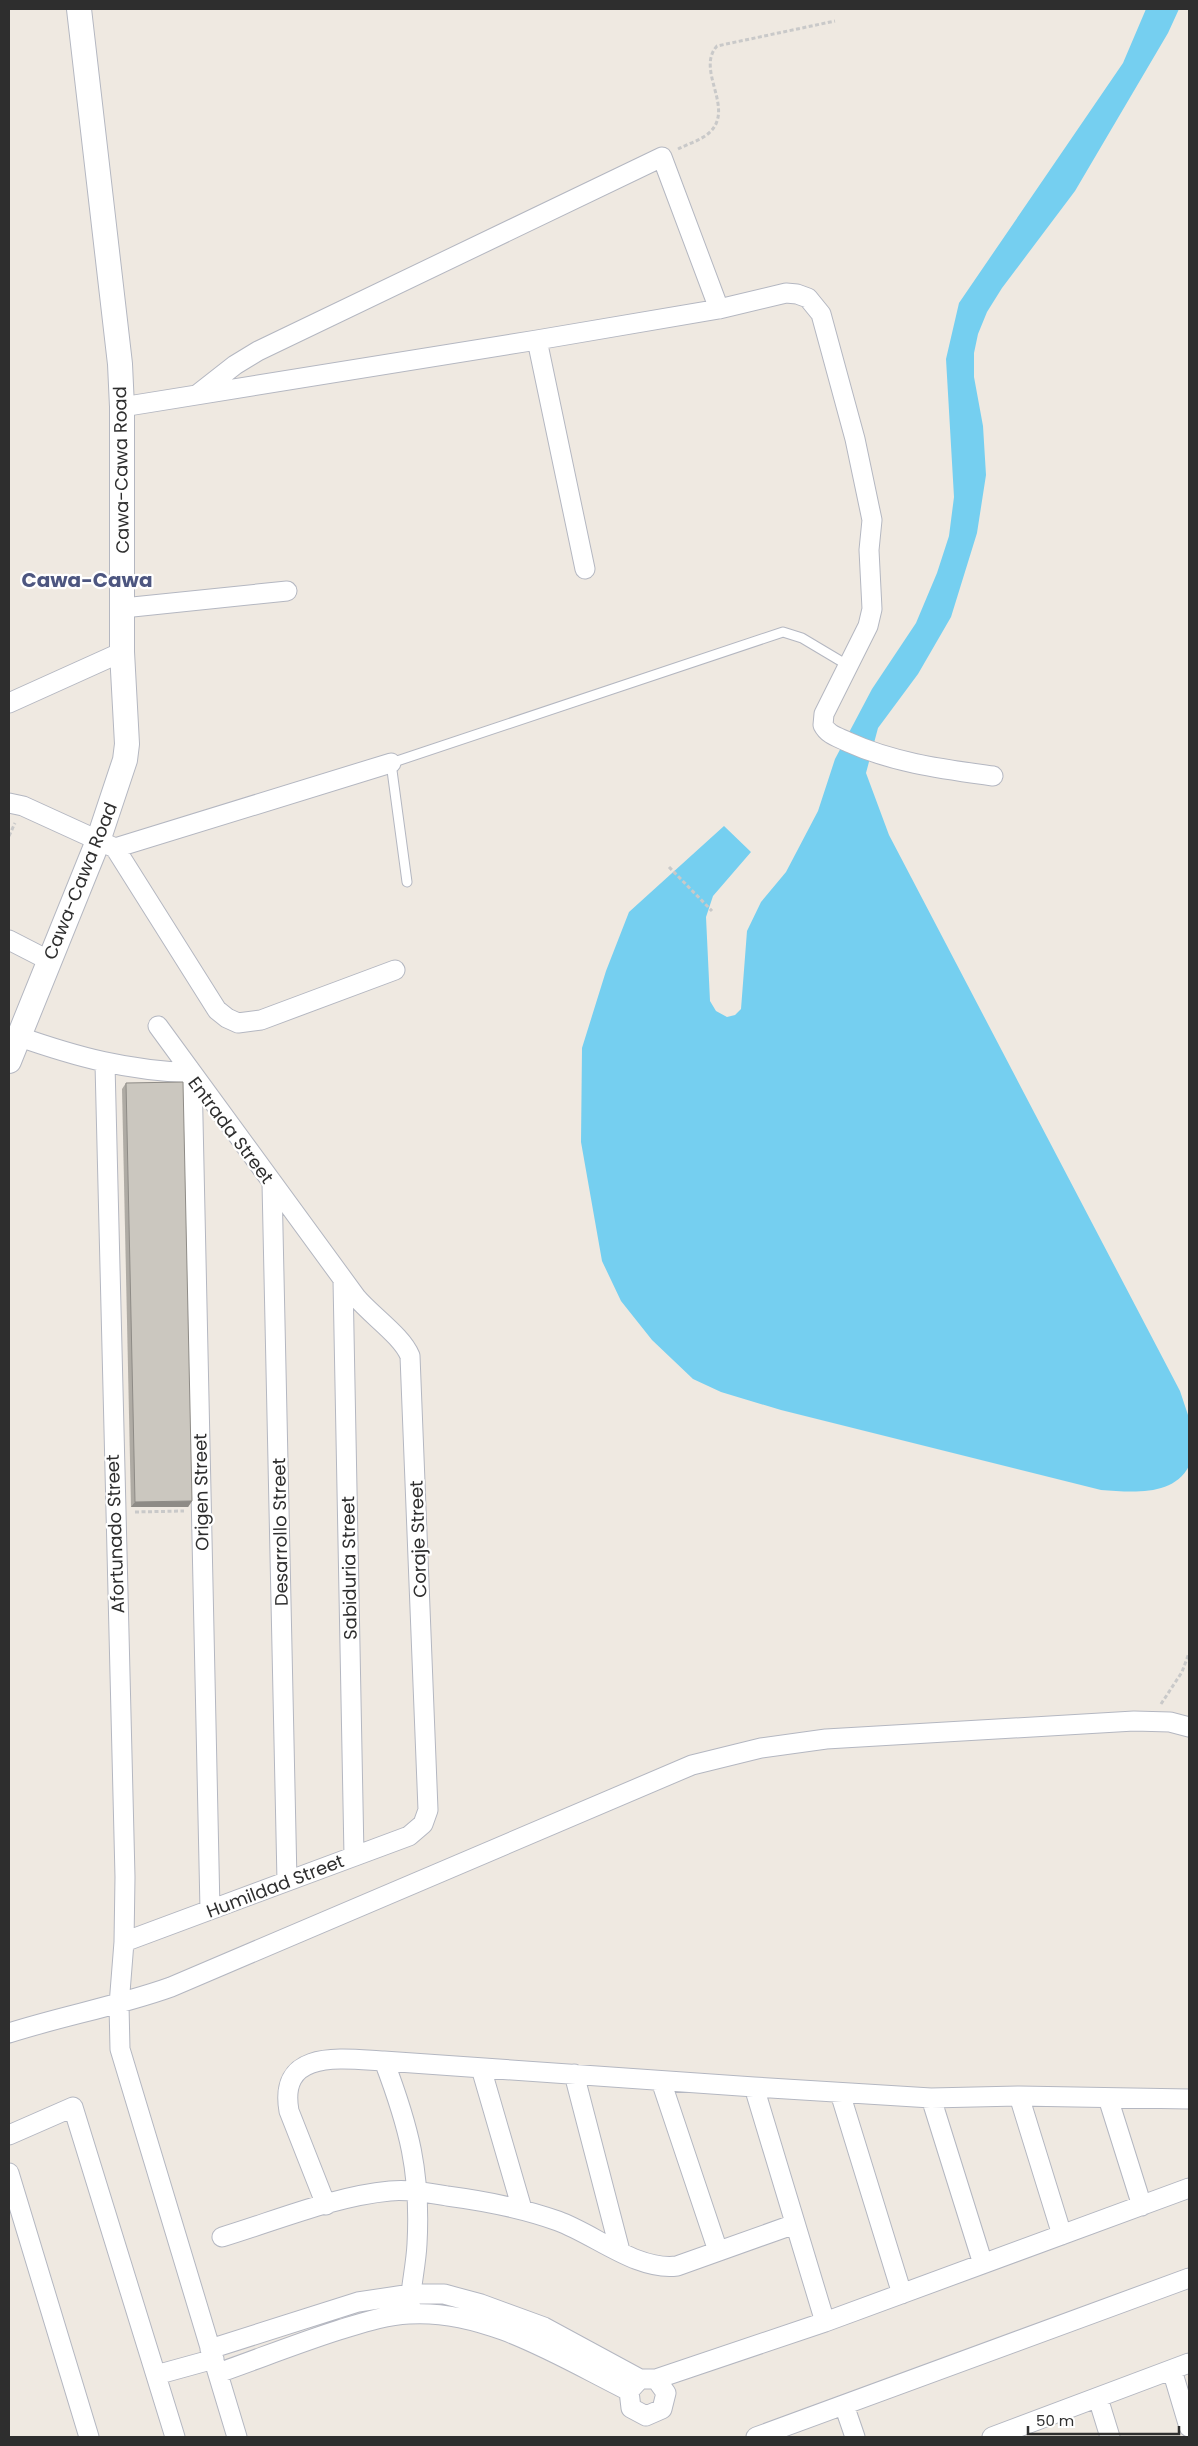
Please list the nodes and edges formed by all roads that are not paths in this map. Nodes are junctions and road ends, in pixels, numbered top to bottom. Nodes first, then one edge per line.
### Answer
1 (78, 9) edge
2 (719, 309) junction
3 (537, 340) junction
4 (197, 395) junction
5 (122, 407) junction
6 (585, 569) dead end
7 (287, 591) dead end
8 (122, 608) junction
9 (122, 652) junction
10 (849, 666) junction
11 (9, 703) edge
12 (391, 763) junction
13 (993, 776) dead end
14 (9, 803) edge
15 (106, 844) junction
16 (407, 882) dead end
17 (9, 940) edge
18 (48, 960) junction
19 (395, 970) dead end
20 (158, 1026) dead end
21 (18, 1036) junction
22 (9, 1061) edge
23 (105, 1064) junction
24 (192, 1073) junction
25 (272, 1183) junction
26 (343, 1280) junction
27 (1189, 1727) edge
28 (423, 1824) joint
29 (354, 1856) junction
30 (287, 1881) junction
31 (210, 1910) junction
32 (124, 1942) junction
33 (119, 2005) junction
34 (9, 2033) edge
35 (384, 2060) junction
36 (481, 2068) junction
37 (574, 2074) junction
38 (661, 2081) junction
39 (754, 2088) junction
40 (840, 2092) junction
41 (1019, 2096) junction
42 (931, 2098) junction
43 (1108, 2098) junction
44 (1189, 2099) edge
45 (9, 2135) edge
46 (9, 2173) edge
47 (1189, 2188) edge
48 (417, 2191) junction
49 (326, 2205) junction
50 (1142, 2206) junction
51 (522, 2209) junction
52 (795, 2224) junction
53 (1062, 2235) junction
54 (222, 2237) dead end
55 (620, 2251) junction
56 (718, 2252) junction
57 (983, 2264) junction
58 (1189, 2278) edge
59 (411, 2294) junction
60 (902, 2294) junction
61 (409, 2314) junction
62 (825, 2322) junction
63 (214, 2360) junction
64 (1181, 2367) edge
65 (156, 2375) junction
66 (641, 2383) junction
67 (1098, 2398) junction
68 (844, 2405) junction
69 (1189, 2427) edge
70 (1024, 2432) edge
71 (89, 2437) edge
72 (174, 2437) edge
73 (237, 2437) edge
74 (756, 2437) edge
75 (855, 2437) edge
76 (992, 2437) edge
77 (1110, 2437) edge

1 - 5 street, Cawa-Cawa Road
2 - 3 street
2 - 4 street
2 - 10 street
3 - 4 street
3 - 6 street
4 - 5 street
5 - 8 street, Cawa-Cawa Road
7 - 8 street
8 - 9 street, Cawa-Cawa Road
9 - 11 street
9 - 15 street, Cawa-Cawa Road
10 - 12 lane
10 - 13 street
12 - 15 street
12 - 16 lane
14 - 15 street
15 - 18 street, Cawa-Cawa Road
15 - 19 street
17 - 18 street
18 - 21 street, Cawa-Cawa Road
20 - 24 street
21 - 22 street, Cawa-Cawa Road
21 - 23 street, Entrada Street
23 - 24 street, Entrada Street
23 - 32 street, Afortunado Street
24 - 25 street, Entrada Street
24 - 31 street, Origen Street
25 - 26 street, Entrada Street
25 - 30 street, Desarrollo Street
26 - 28 street, Coraje Street
26 - 29 street, Sabiduria Street
27 - 33 street
28 - 29 street, Humildad Street
29 - 30 street, Humildad Street
30 - 31 street, Humildad Street
31 - 32 street, Humildad Street
32 - 33 street, Afortunado Street
33 - 34 street
33 - 63 street, Afortunado Street
35 - 36 street
35 - 48 street
35 - 49 street
36 - 37 street
36 - 51 street
37 - 38 street
37 - 55 street
38 - 39 street
38 - 56 street
39 - 40 street
39 - 52 street
40 - 42 street
40 - 60 street
41 - 42 street
41 - 43 street
41 - 53 street
42 - 57 street
43 - 44 street
43 - 50 street
45 - 65 street
46 - 71 street
47 - 50 street
48 - 49 street
48 - 51 street
48 - 59 street
49 - 54 street
50 - 53 street
51 - 55 street
52 - 56 street
52 - 62 street
53 - 57 street
55 - 56 street
57 - 60 street
58 - 68 street
59 - 61 street
59 - 63 street
59 - 66 street
60 - 62 street
61 - 63 street
61 - 66 street
62 - 66 street
63 - 65 street
63 - 73 street, Afortunado Street
64 - 67 street
64 - 69 street
65 - 72 street
67 - 70 street
67 - 77 street
68 - 74 street
68 - 75 street
70 - 76 street

